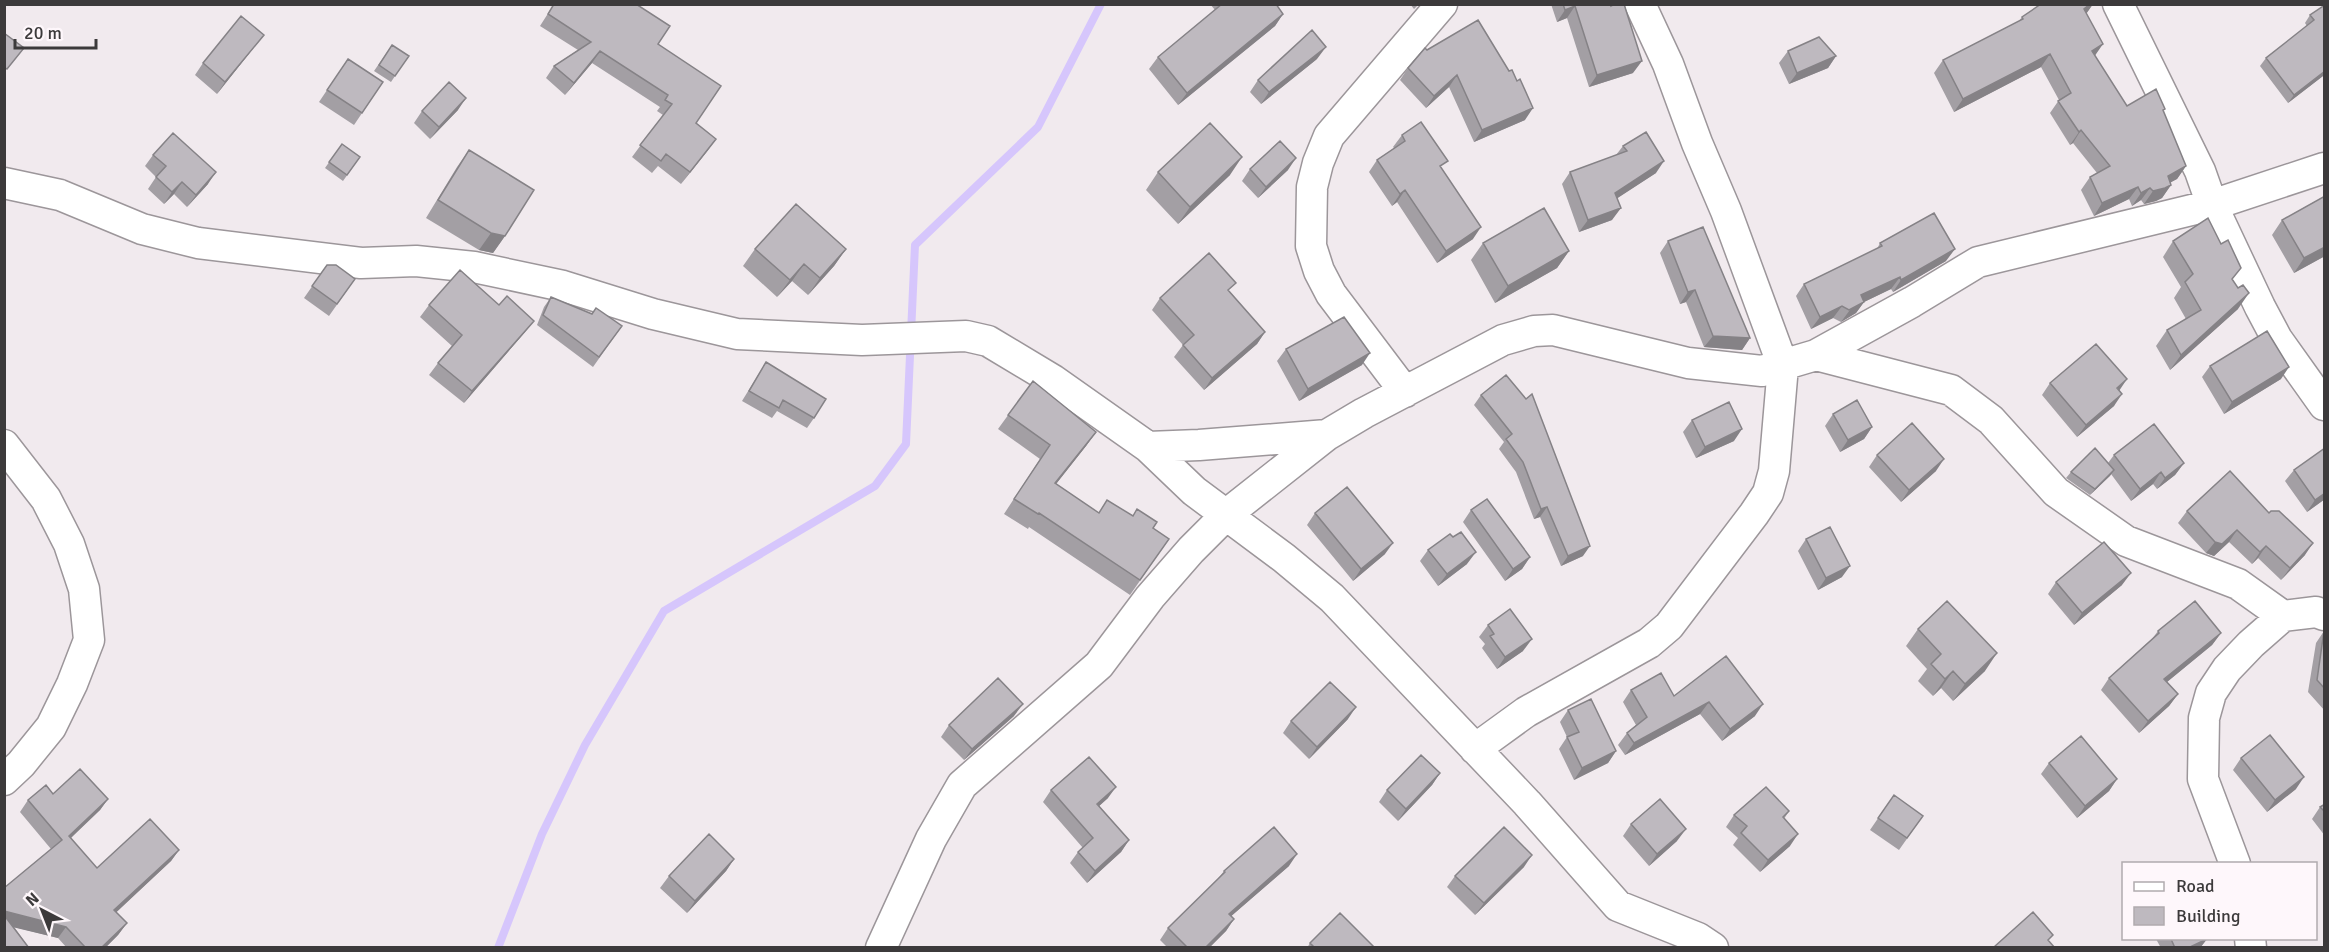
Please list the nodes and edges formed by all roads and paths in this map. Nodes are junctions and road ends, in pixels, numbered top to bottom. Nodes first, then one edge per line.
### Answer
1 (1442, 4) edge
2 (1640, 4) edge
3 (2118, 4) edge
4 (2325, 168) edge
5 (4, 183) edge
6 (2212, 205) junction
7 (1816, 355) junction
8 (1783, 366) junction
9 (1405, 392) junction
10 (2325, 405) edge
11 (1327, 435) junction
12 (4, 445) edge
13 (1148, 447) junction
14 (1227, 514) junction
15 (2325, 615) edge
16 (2283, 616) junction
17 (1475, 749) junction
18 (4, 780) edge
19 (2234, 862) edge
20 (881, 948) edge
21 (1713, 948) edge

1 - 9 street
2 - 8 street
3 - 6 street
4 - 6 street
5 - 13 street
6 - 7 street
6 - 10 street
7 - 8 street
7 - 16 street
8 - 9 street
8 - 17 street
9 - 11 street
11 - 13 street
11 - 14 street
12 - 18 street
13 - 14 street
14 - 17 street
14 - 20 street
15 - 16 street
16 - 19 street
17 - 21 street

